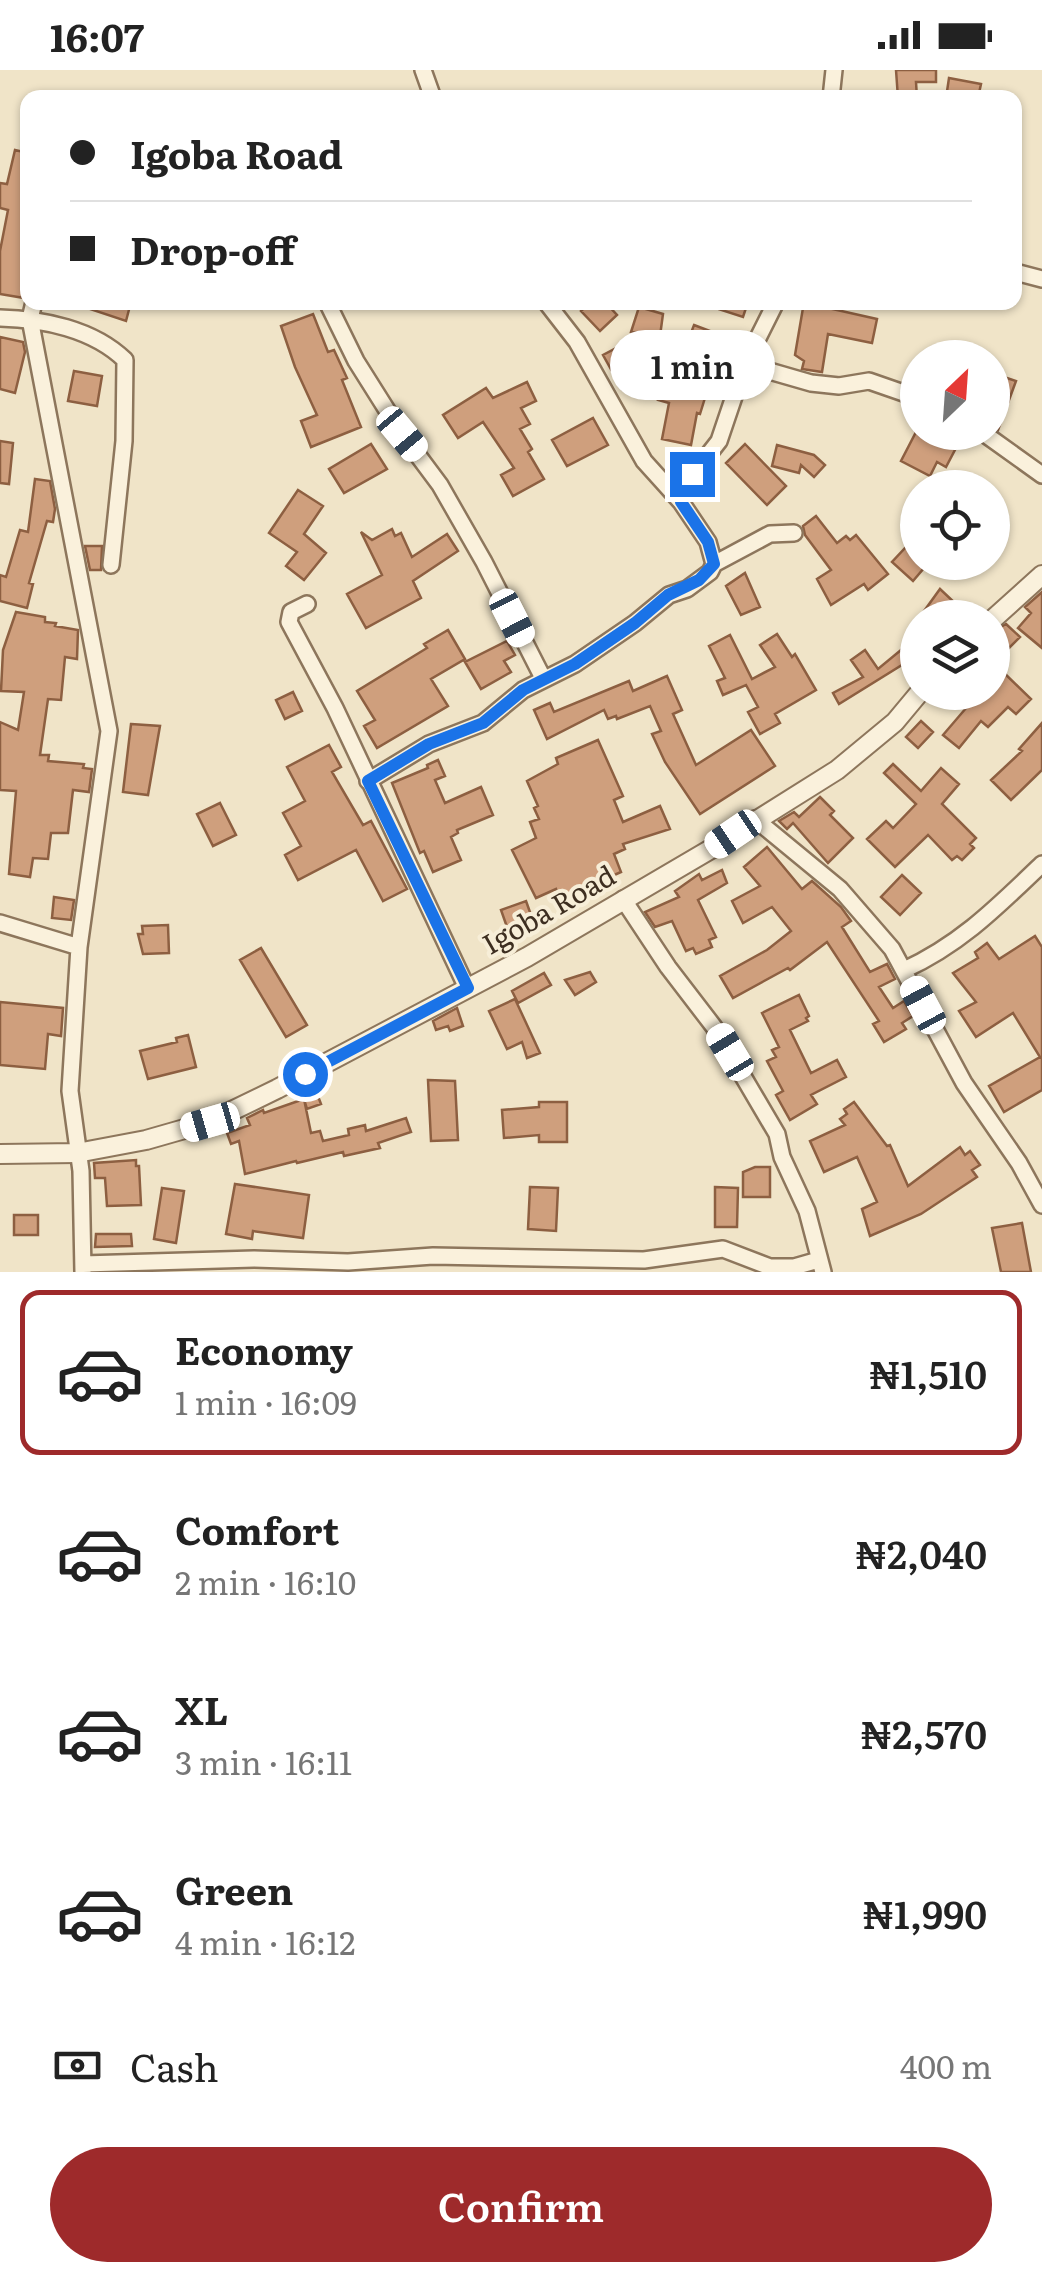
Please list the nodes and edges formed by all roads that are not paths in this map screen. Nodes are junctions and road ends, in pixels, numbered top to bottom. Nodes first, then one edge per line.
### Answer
1 (32, 310) edge
2 (331, 310) edge
3 (556, 310) edge
4 (772, 310) edge
5 (0, 318) edge
6 (745, 364) junction
7 (900, 392) edge
8 (1008, 450) edge
9 (1042, 474) edge
10 (681, 502) junction
11 (794, 533) dead end
12 (714, 564) junction
13 (110, 565) dead end
14 (1042, 575) edge
15 (307, 604) dead end
16 (1010, 604) edge
17 (543, 678) junction
18 (905, 710) edge
19 (368, 781) junction
20 (756, 819) junction
21 (1042, 864) edge
22 (624, 899) junction
23 (0, 923) edge
24 (79, 946) junction
25 (904, 970) junction
26 (468, 988) junction
27 (77, 1153) junction
28 (0, 1154) edge
29 (1042, 1205) edge
30 (821, 1264) edge
31 (83, 1268) edge

1 - 5 street
1 - 13 street
1 - 24 street
2 - 17 street
3 - 10 street
4 - 6 street
6 - 7 street
6 - 10 street
8 - 9 street
10 - 12 street
11 - 12 street
12 - 17 street
14 - 16 street
15 - 19 street
17 - 19 street
18 - 20 street, Igoba Road
19 - 26 street
20 - 22 street, Igoba Road
20 - 25 street
21 - 25 street
22 - 26 street, Igoba Road
22 - 30 street
23 - 24 street
24 - 27 street
25 - 29 street
26 - 27 street, Igoba Road
27 - 28 street, Igoba Road
27 - 31 street
30 - 31 street

